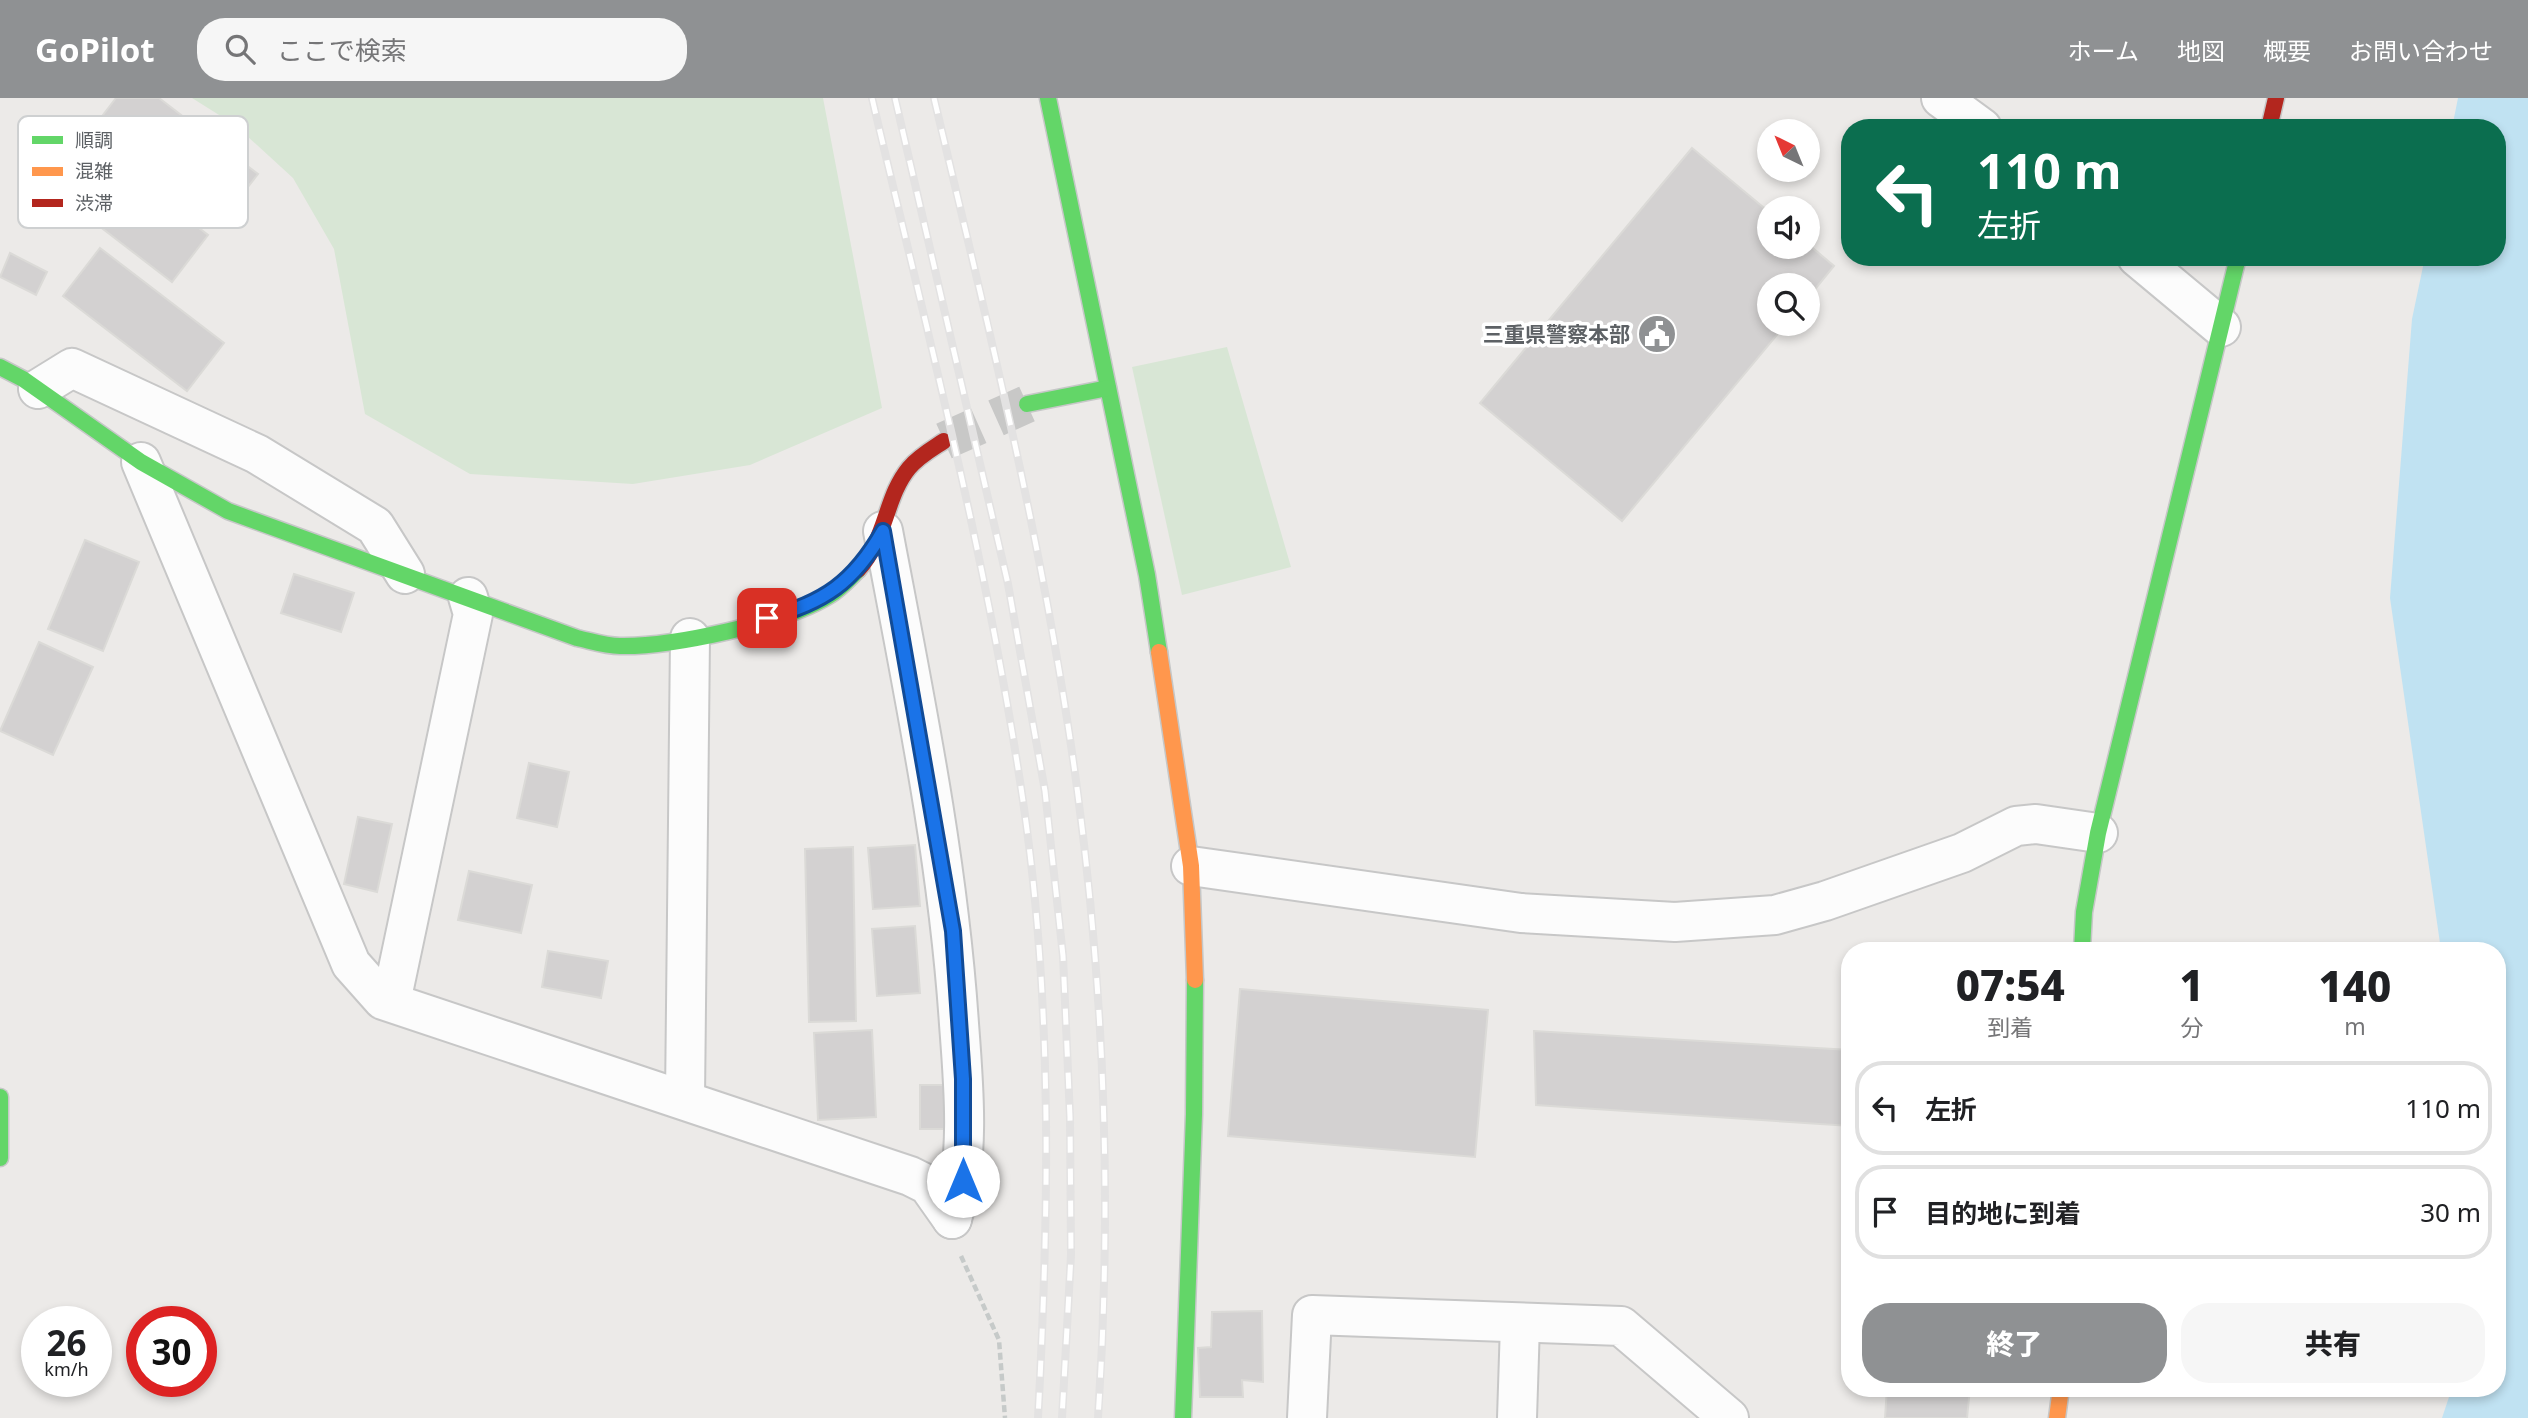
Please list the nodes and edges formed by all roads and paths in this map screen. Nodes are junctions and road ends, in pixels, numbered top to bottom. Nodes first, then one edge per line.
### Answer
1 (1048, 98) edge
2 (2276, 98) edge
3 (2271, 119) edge
4 (2148, 266) edge
5 (2236, 266) edge
6 (2221, 327) junction
7 (0, 367) edge
8 (1108, 388) junction
9 (38, 389) junction
10 (1027, 404) tunnel mouth
11 (944, 441) tunnel mouth
12 (141, 462) junction
13 (883, 531) junction
14 (405, 574) junction
15 (468, 597) junction
16 (690, 638) junction
17 (2098, 833) junction
18 (1191, 866) junction
19 (2082, 942) edge
20 (391, 1002) junction
21 (0, 1097) edge
22 (685, 1098) junction
23 (0, 1158) edge
24 (952, 1219) junction
25 (1520, 1324) junction
26 (2060, 1397) edge
27 (1005, 1418) edge
28 (1183, 1418) edge
29 (1307, 1418) edge
30 (1517, 1418) edge
31 (1729, 1418) edge
32 (2057, 1418) edge

1 - 8 street
2 - 3 street
4 - 6 street
5 - 6 street
6 - 17 street
7 - 9 street
8 - 10 street
8 - 18 street
9 - 12 street
9 - 14 street
11 - 13 street
12 - 14 street
12 - 20 street
13 - 16 street
13 - 24 street
14 - 15 street
15 - 16 street
15 - 20 street
16 - 22 street
17 - 18 street
17 - 19 street
18 - 28 street
20 - 22 street
21 - 23 street
22 - 24 street
24 - 27 path
25 - 29 street
25 - 30 street
25 - 31 street
26 - 32 street

